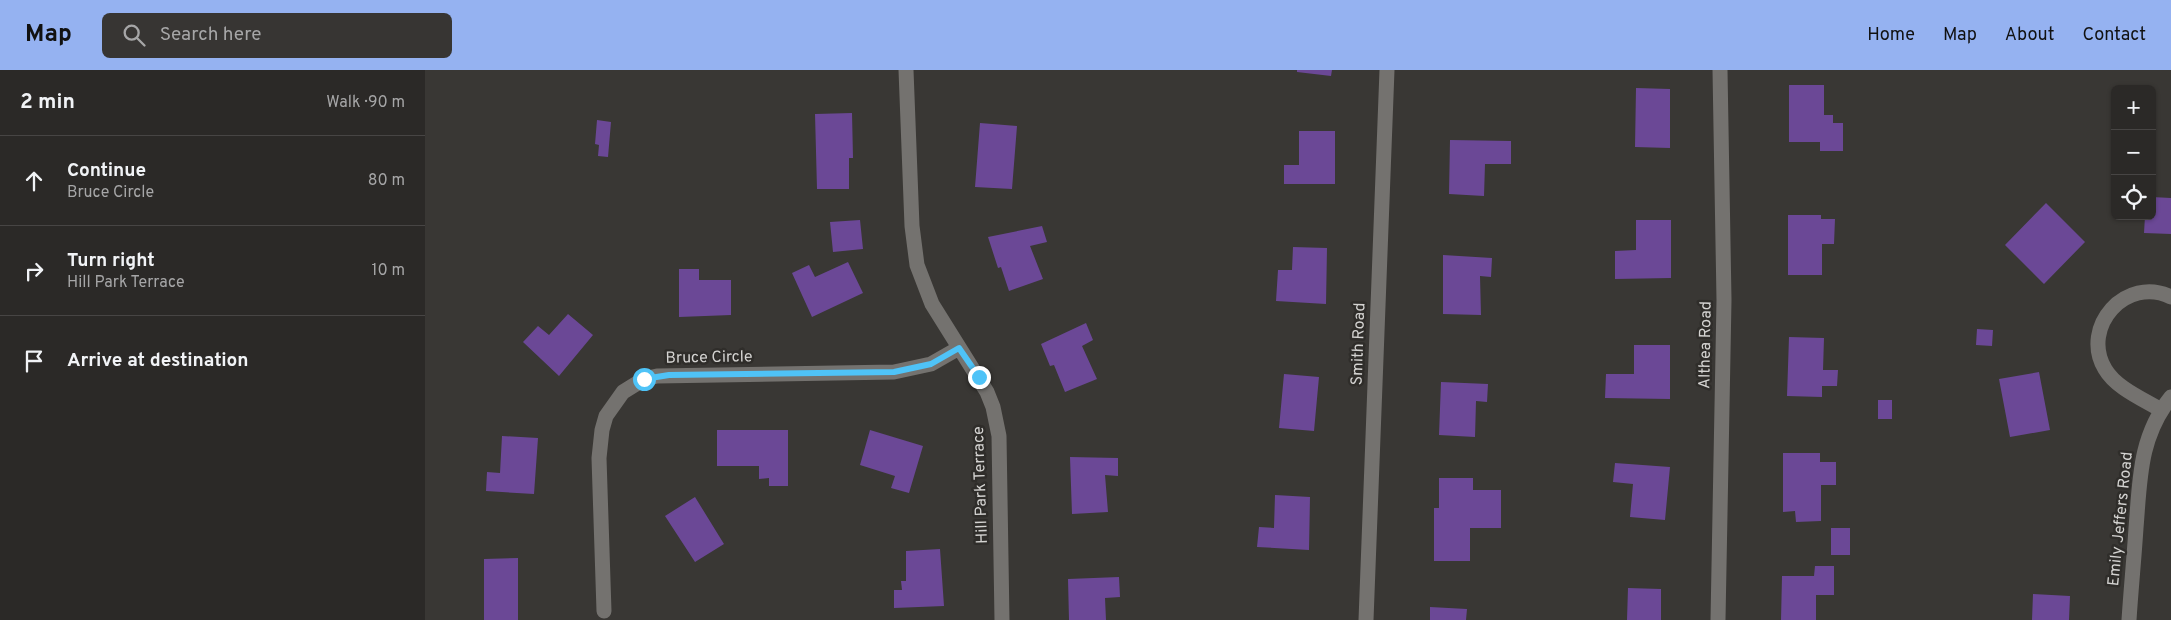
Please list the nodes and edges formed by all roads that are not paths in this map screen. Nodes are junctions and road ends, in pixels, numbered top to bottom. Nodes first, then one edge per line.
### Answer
1 (905, 70) edge
2 (1387, 70) edge
3 (1720, 70) edge
4 (2171, 297) edge
5 (959, 348) junction
6 (2171, 397) edge
7 (2161, 410) junction
8 (604, 611) dead end
9 (1003, 620) edge
10 (1365, 620) edge
11 (1717, 620) edge
12 (2129, 620) edge

1 - 5 street, Hill Park Terrace
2 - 10 street, Smith Road
3 - 11 street, Althea Road
4 - 7 street
5 - 8 street, Bruce Circle
5 - 9 street, Hill Park Terrace
6 - 7 street, Emily Jeffers Road
7 - 12 street, Emily Jeffers Road

